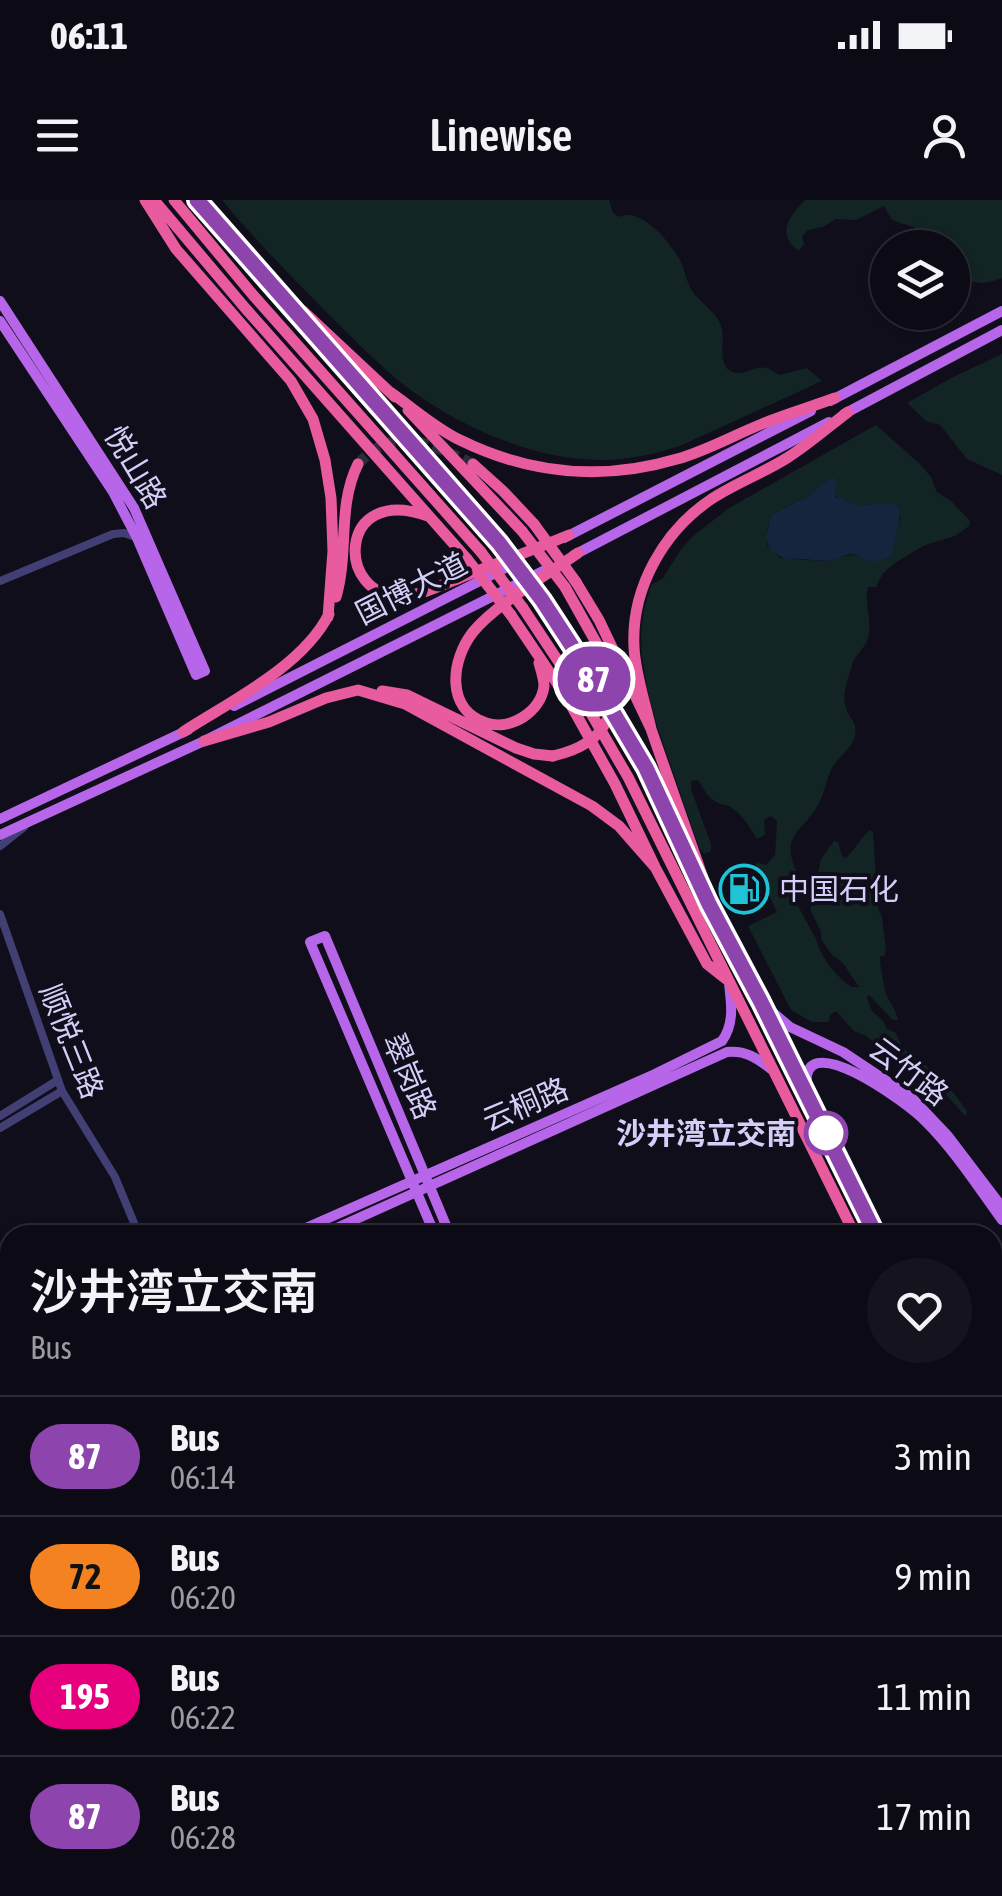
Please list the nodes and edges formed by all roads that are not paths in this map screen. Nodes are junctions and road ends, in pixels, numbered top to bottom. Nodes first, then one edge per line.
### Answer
1 (145, 200) edge
2 (154, 200) edge
3 (174, 200) edge
4 (197, 200) edge
5 (269, 281) junction
6 (0, 301) edge
7 (1002, 309) edge
8 (5, 324) edge
9 (1002, 330) edge
10 (390, 392) junction
11 (835, 398) junction
12 (848, 412) junction
13 (358, 464) dead end
14 (473, 464) tunnel mouth
15 (125, 513) junction
16 (430, 516) junction
17 (528, 528) junction
18 (113, 534) junction
19 (569, 536) junction
20 (137, 538) junction
21 (578, 553) junction
22 (0, 581) edge
23 (571, 584) junction
24 (328, 617) junction
25 (535, 650) junction
26 (358, 690) junction
27 (650, 729) junction
28 (183, 732) junction
29 (204, 741) junction
30 (0, 817) edge
31 (32, 820) junction
32 (0, 835) edge
33 (0, 846) edge
34 (655, 867) junction
35 (0, 914) edge
36 (720, 926) junction
37 (729, 982) junction
38 (761, 1002) junction
39 (776, 1072) junction
40 (58, 1080) junction
41 (62, 1091) junction
42 (809, 1098) junction
43 (0, 1116) edge
44 (0, 1128) edge
45 (411, 1180) junction
46 (427, 1180) junction
47 (416, 1192) junction
48 (1002, 1207) edge
49 (1002, 1220) edge
50 (135, 1225) edge
51 (312, 1225) edge
52 (344, 1225) edge
53 (431, 1225) edge
54 (446, 1225) edge
55 (850, 1225) edge
56 (871, 1225) edge

1 - 24 highway
2 - 16 highway
3 - 37 highway, bridge
4 - 5 highway
5 - 10 highway
5 - 36 highway, bridge
6 - 8 main road, 悦山路
7 - 11 main road, 国博大道
8 - 15 main road, 悦山路
8 - 20 main road, 悦山路
9 - 12 main road, 国博大道
10 - 11 highway
10 - 17 highway
11 - 19 main road, 国博大道
12 - 21 main road, 国博大道
12 - 27 highway
13 - 24 highway
14 - 17 highway
15 - 18 street
15 - 20 main road, 悦山路
16 - 19 highway
16 - 25 highway, bridge
17 - 23 highway, bridge
18 - 20 street
18 - 22 street
19 - 28 main road, 国博大道
21 - 25 highway
21 - 29 main road, 国博大道
23 - 26 highway, bridge
23 - 27 highway
24 - 28 highway
25 - 34 highway
26 - 29 highway
26 - 34 highway
27 - 36 highway
28 - 30 main road, 国博大道
29 - 31 main road, 国博大道
31 - 32 main road, 国博大道
31 - 33 street
34 - 37 highway
35 - 40 street, 顺悦三路
36 - 38 highway
37 - 39 highway
37 - 46 main road, 云桐路
38 - 42 highway
38 - 48 main road, 云竹路
39 - 46 main road, 云桐路
39 - 55 highway
40 - 41 street, 顺悦三路
40 - 43 street
41 - 44 street
41 - 50 street, 顺悦三路
42 - 49 main road, 云竹路
42 - 56 highway
45 - 46 main road, 云桐路
45 - 46 main road, 翠岗路
45 - 47 main road, 翠岗路
45 - 51 main road, 云桐路
46 - 47 main road, 云桐路
46 - 54 main road, 翠岗路
47 - 52 main road, 云桐路
47 - 53 main road, 翠岗路

